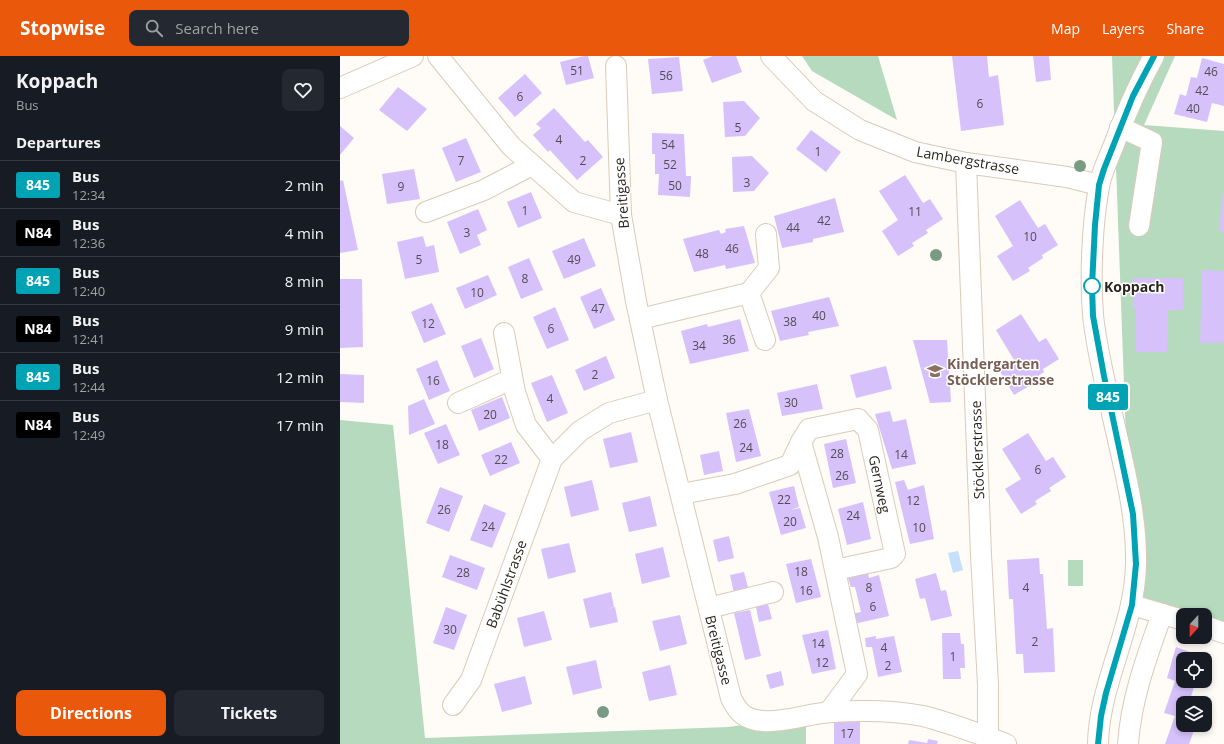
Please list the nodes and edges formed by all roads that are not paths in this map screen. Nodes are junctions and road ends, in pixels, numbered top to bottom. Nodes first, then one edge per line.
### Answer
1 (413, 56) edge
2 (438, 56) edge
3 (771, 56) edge
4 (1154, 56) edge
5 (616, 66) dead end
6 (340, 88) edge
7 (1120, 127) junction
8 (966, 163) junction
9 (532, 165) junction
10 (1099, 185) junction
11 (426, 212) dead end
12 (620, 215) junction
13 (1138, 226) dead end
14 (766, 234) dead end
15 (749, 293) junction
16 (640, 319) junction
17 (504, 333) dead end
18 (765, 340) dead end
19 (512, 379) junction
20 (657, 400) junction
21 (458, 403) dead end
22 (801, 442) junction
23 (552, 459) junction
24 (681, 494) junction
25 (835, 570) junction
26 (774, 592) dead end
27 (1132, 605) junction
28 (709, 608) junction
29 (1162, 614) junction
30 (1176, 618) edge
31 (1212, 629) edge
32 (1224, 633) edge
33 (453, 705) dead end
34 (829, 712) junction
35 (985, 741) edge
36 (1006, 744) edge
37 (1098, 744) edge
38 (1128, 744) edge

1 - 6 street
2 - 9 street
3 - 8 street, Lambergstrasse
4 - 7 street
5 - 12 street, Breitigasse
7 - 10 street
7 - 13 street
8 - 10 street, Lambergstrasse
8 - 35 street, Stöcklerstrasse
9 - 11 street
9 - 12 street
10 - 27 street
12 - 16 street, Breitigasse
14 - 15 street
15 - 16 street
15 - 18 street
16 - 20 street, Breitigasse
17 - 19 street
19 - 21 street
19 - 23 street
20 - 23 street, Babühlstrasse
20 - 24 street, Breitigasse
22 - 24 street, Gernweg
22 - 25 street
22 - 25 street, Gernweg
23 - 33 street, Babühlstrasse
24 - 28 street, Breitigasse
25 - 34 street
26 - 28 street
27 - 29 street
27 - 37 street
28 - 34 street, Breitigasse
29 - 30 street
29 - 38 street
31 - 32 street
34 - 35 street, Breitigasse
35 - 36 street, Breitigasse

